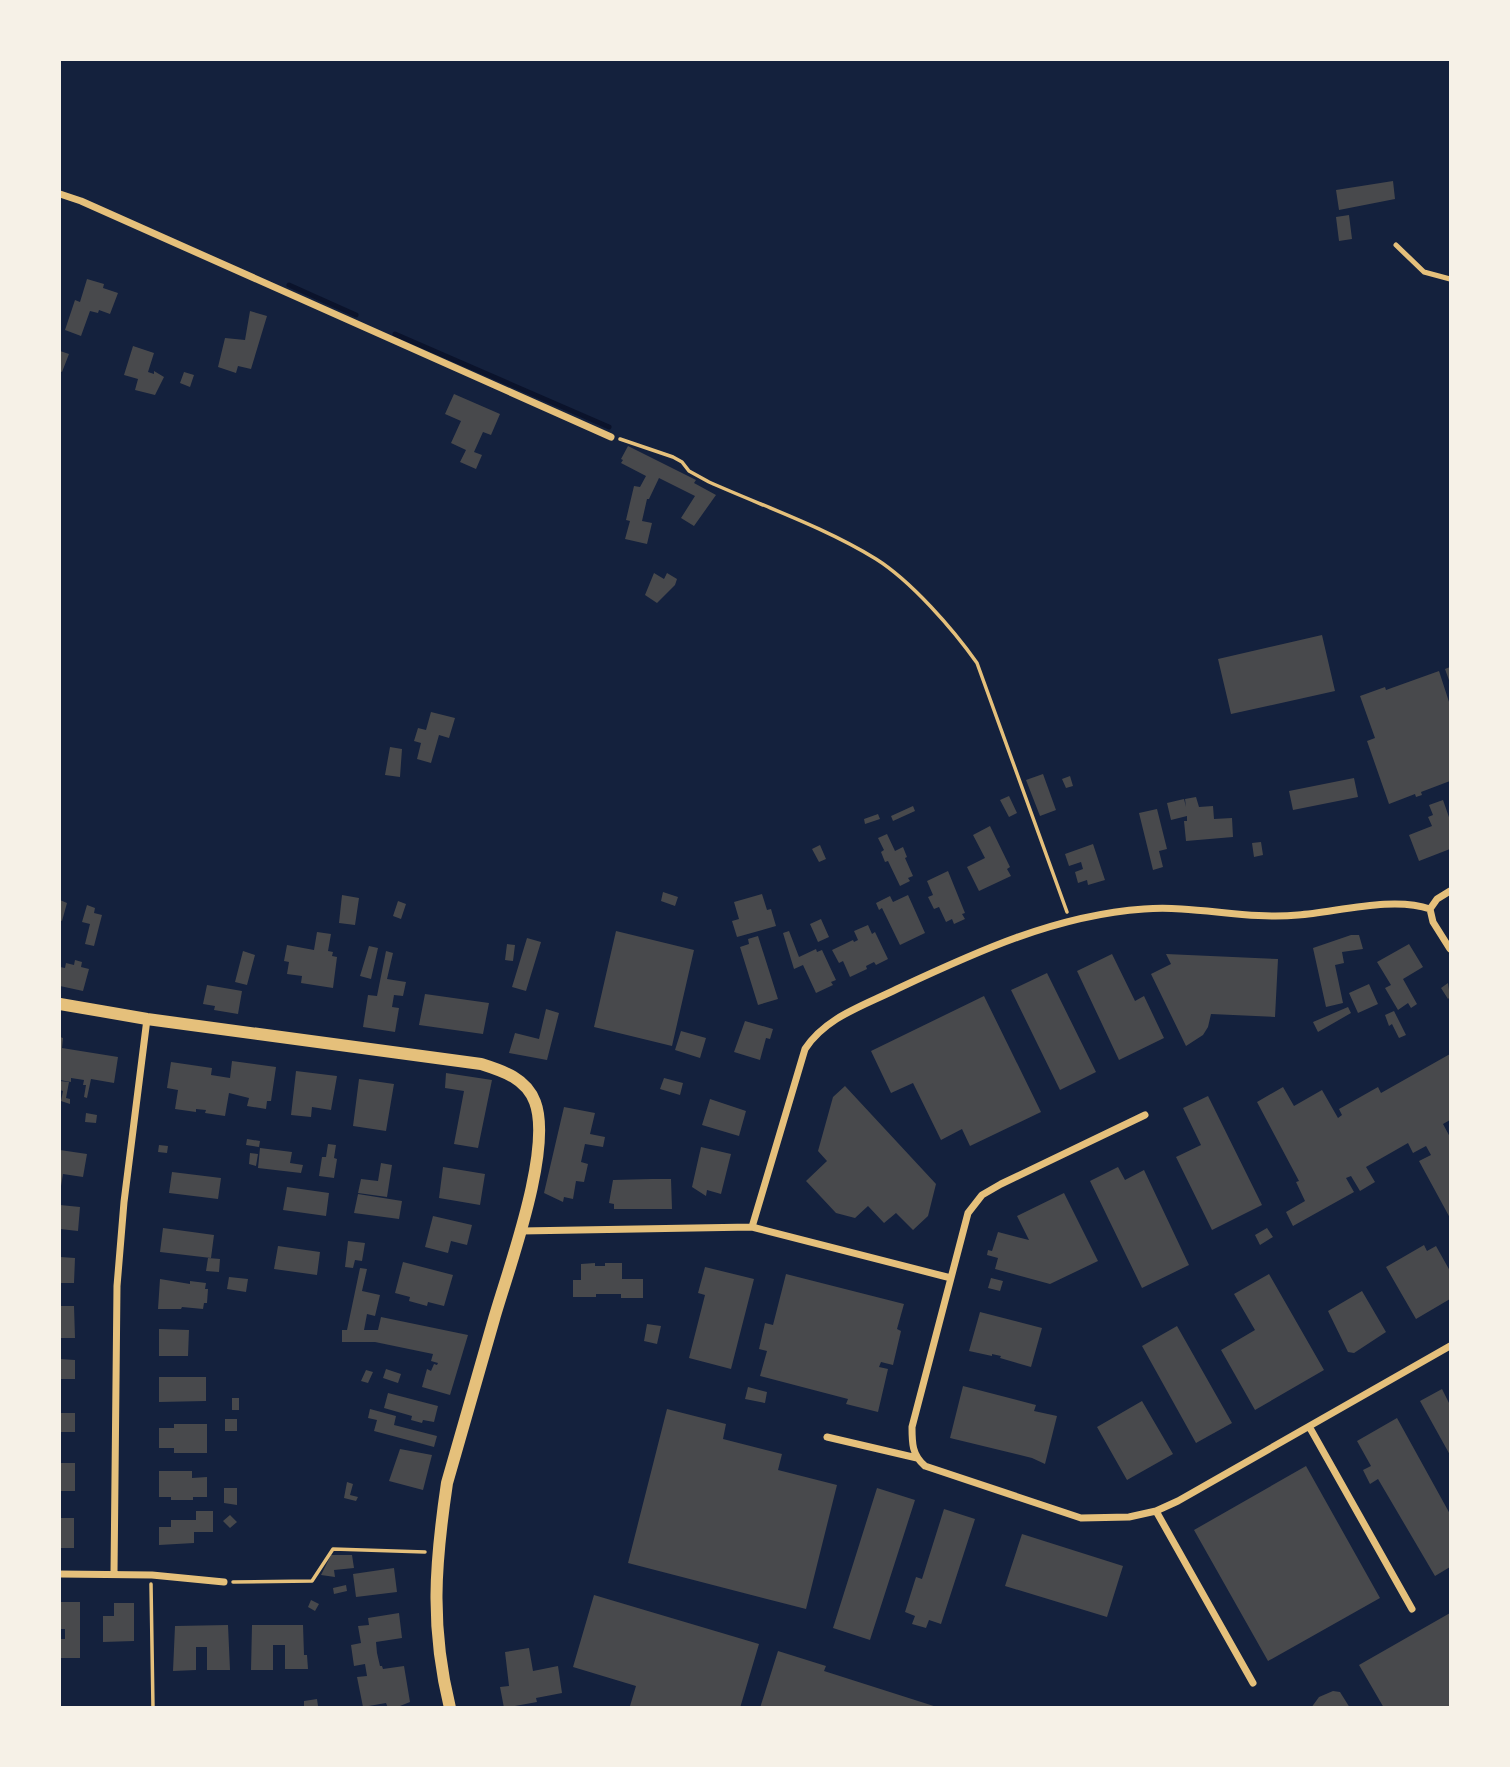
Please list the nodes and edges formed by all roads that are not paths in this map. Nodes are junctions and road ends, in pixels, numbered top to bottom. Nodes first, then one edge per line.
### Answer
1 (60, 194) edge
2 (1396, 245) dead end
3 (1451, 279) edge
4 (611, 437) road end
5 (1451, 891) edge
6 (1430, 909) junction
7 (1451, 949) edge
8 (60, 1004) edge
9 (147, 1019) junction
10 (1145, 1115) dead end
11 (752, 1227) junction
12 (521, 1231) junction
13 (951, 1278) junction
14 (1451, 1346) edge
15 (1310, 1427) junction
16 (827, 1437) dead end
17 (917, 1458) junction
18 (1156, 1511) junction
19 (60, 1574) edge
20 (114, 1574) junction
21 (224, 1582) road end
22 (1412, 1609) dead end
23 (1253, 1683) dead end
24 (450, 1707) edge

1 - 4 street
2 - 3 lane
5 - 6 street
6 - 7 street
6 - 11 street
8 - 9 street
9 - 12 street
9 - 20 street
10 - 13 street
11 - 12 street
11 - 13 street
12 - 24 street
13 - 17 street
14 - 15 street
15 - 18 street
15 - 22 street
16 - 17 street
17 - 18 street
18 - 23 street
19 - 20 street
20 - 21 street

